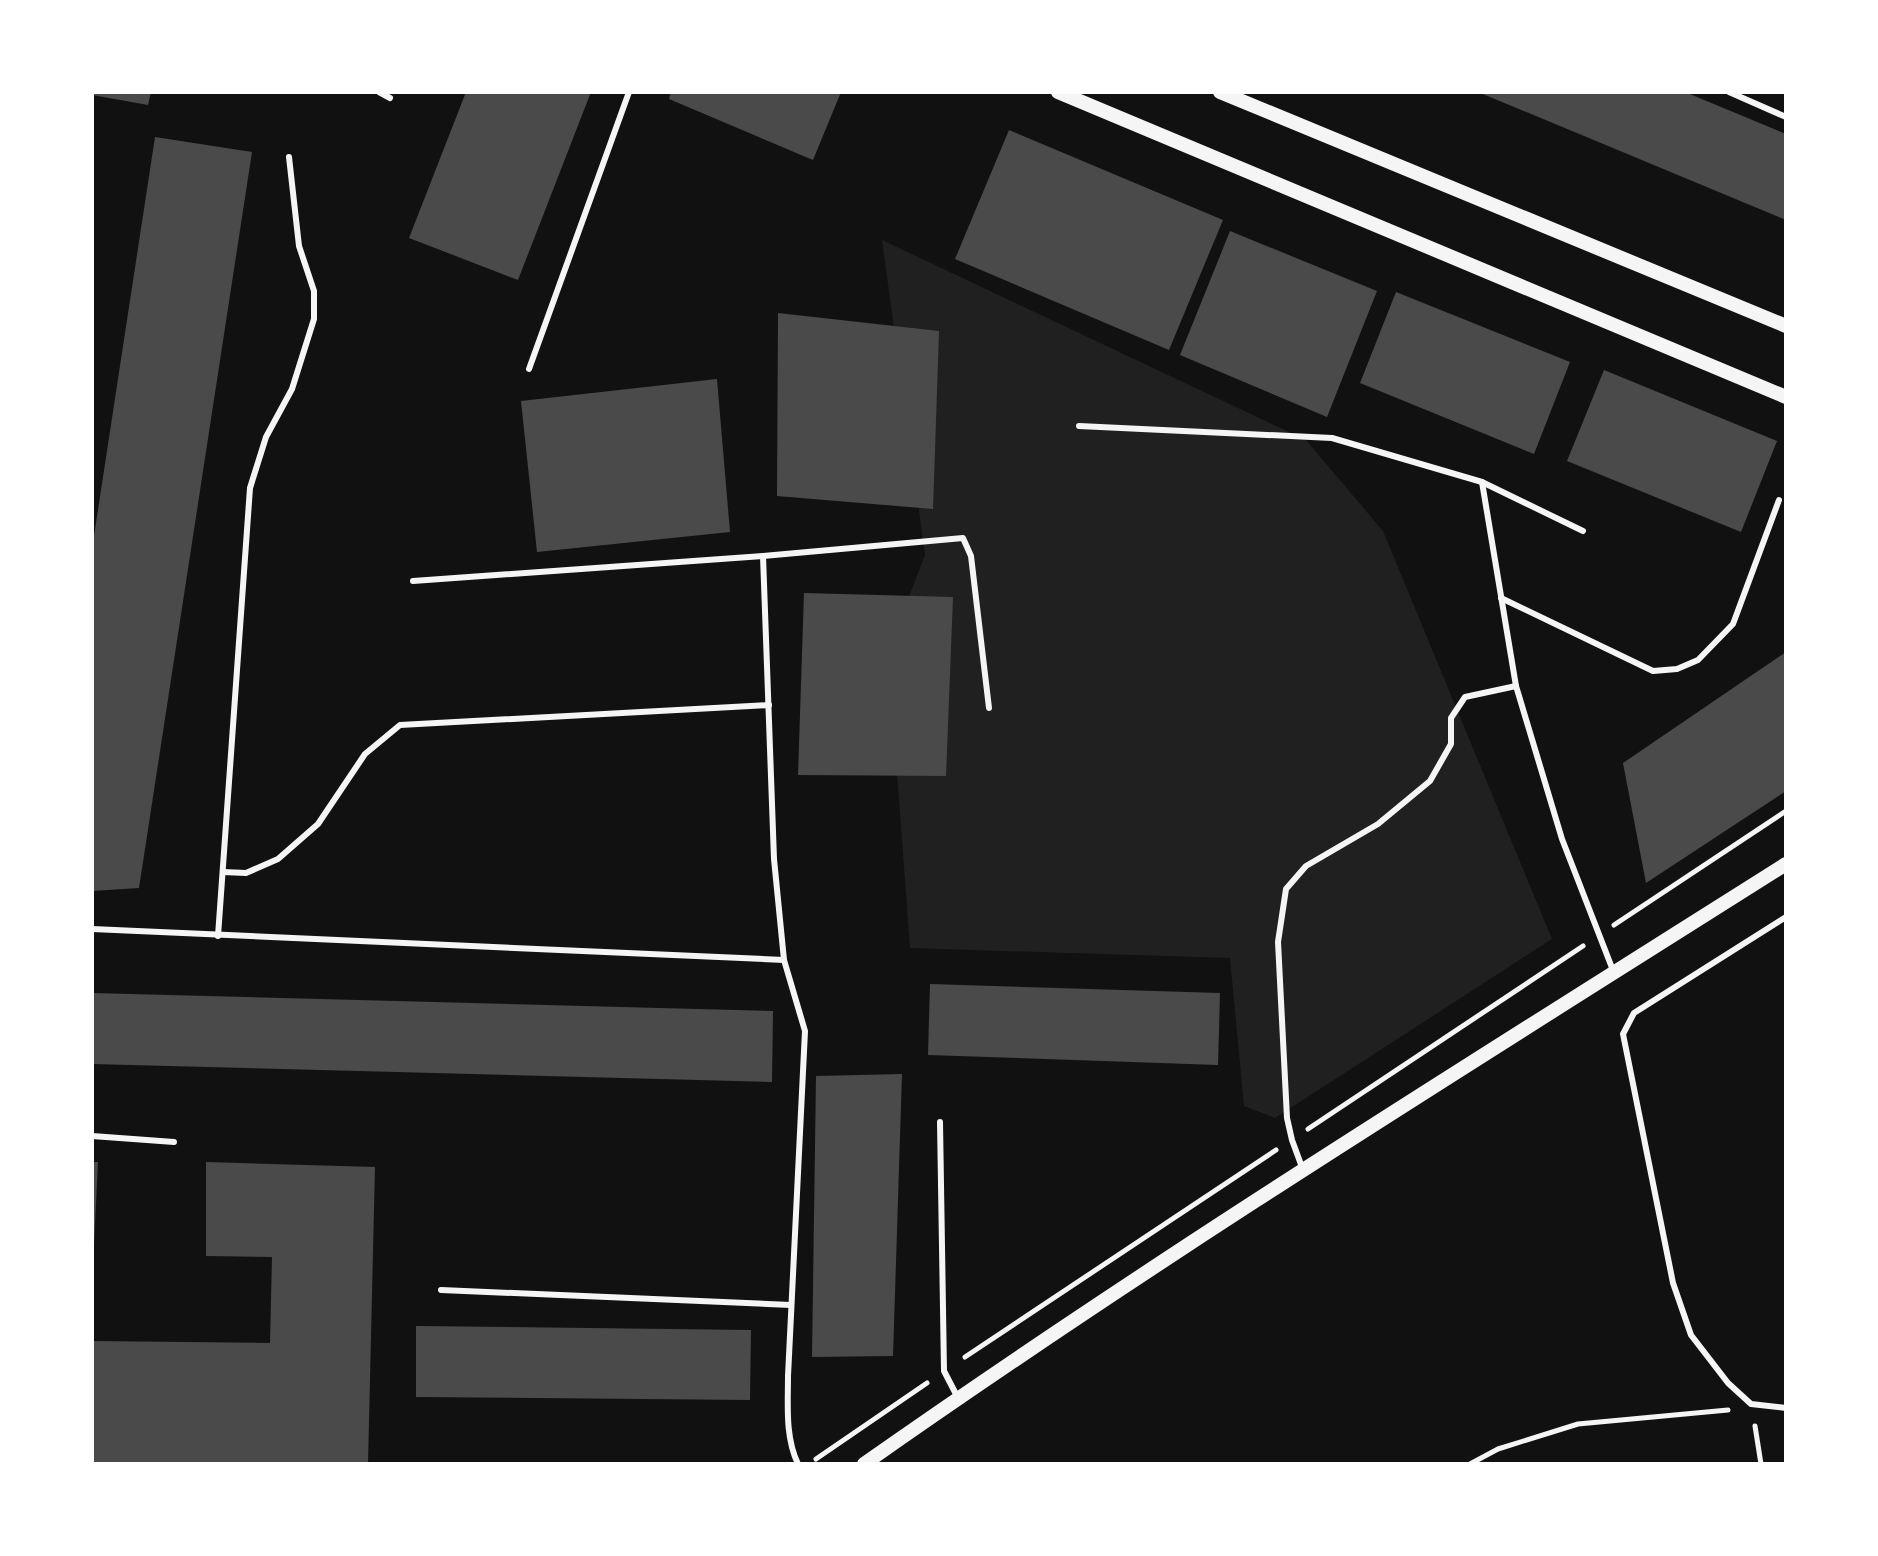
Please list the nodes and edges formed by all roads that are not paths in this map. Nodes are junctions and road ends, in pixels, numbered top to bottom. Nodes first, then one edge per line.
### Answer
1 (379, 92) edge
2 (629, 92) edge
3 (1058, 92) edge
4 (1220, 92) edge
5 (1729, 92) edge
6 (390, 98) dead end
7 (1786, 117) edge
8 (289, 157) dead end
9 (1786, 326) edge
10 (529, 369) dead end
11 (1786, 397) edge
12 (1079, 426) dead end
13 (1482, 482) junction
14 (1779, 500) dead end
15 (1583, 531) dead end
16 (763, 556) junction
17 (413, 581) dead end
18 (1501, 598) junction
19 (1516, 686) junction
20 (769, 705) junction
21 (989, 708) dead end
22 (1786, 864) edge
23 (223, 872) junction
24 (1786, 917) edge
25 (92, 929) edge
26 (218, 936) junction
27 (784, 960) junction
28 (1614, 973) junction
29 (940, 1122) dead end
30 (92, 1136) edge
31 (174, 1142) dead end
32 (1303, 1170) junction
33 (441, 1290) dead end
34 (791, 1305) junction
35 (958, 1398) junction
36 (1786, 1408) edge
37 (798, 1464) edge
38 (864, 1464) edge

1 - 6 lane
2 - 10 lane
3 - 11 street
4 - 9 street
5 - 7 lane
8 - 23 lane
12 - 13 lane
13 - 15 lane
13 - 18 lane
14 - 18 lane
16 - 17 lane
16 - 20 lane
16 - 21 lane
18 - 19 lane
19 - 28 lane
19 - 32 lane
20 - 23 lane
20 - 27 lane
22 - 28 street
23 - 26 lane
24 - 36 lane
25 - 26 lane
26 - 27 lane
27 - 34 lane
28 - 32 street
29 - 35 lane
30 - 31 lane
32 - 35 street
33 - 34 lane
34 - 37 lane
35 - 38 street

